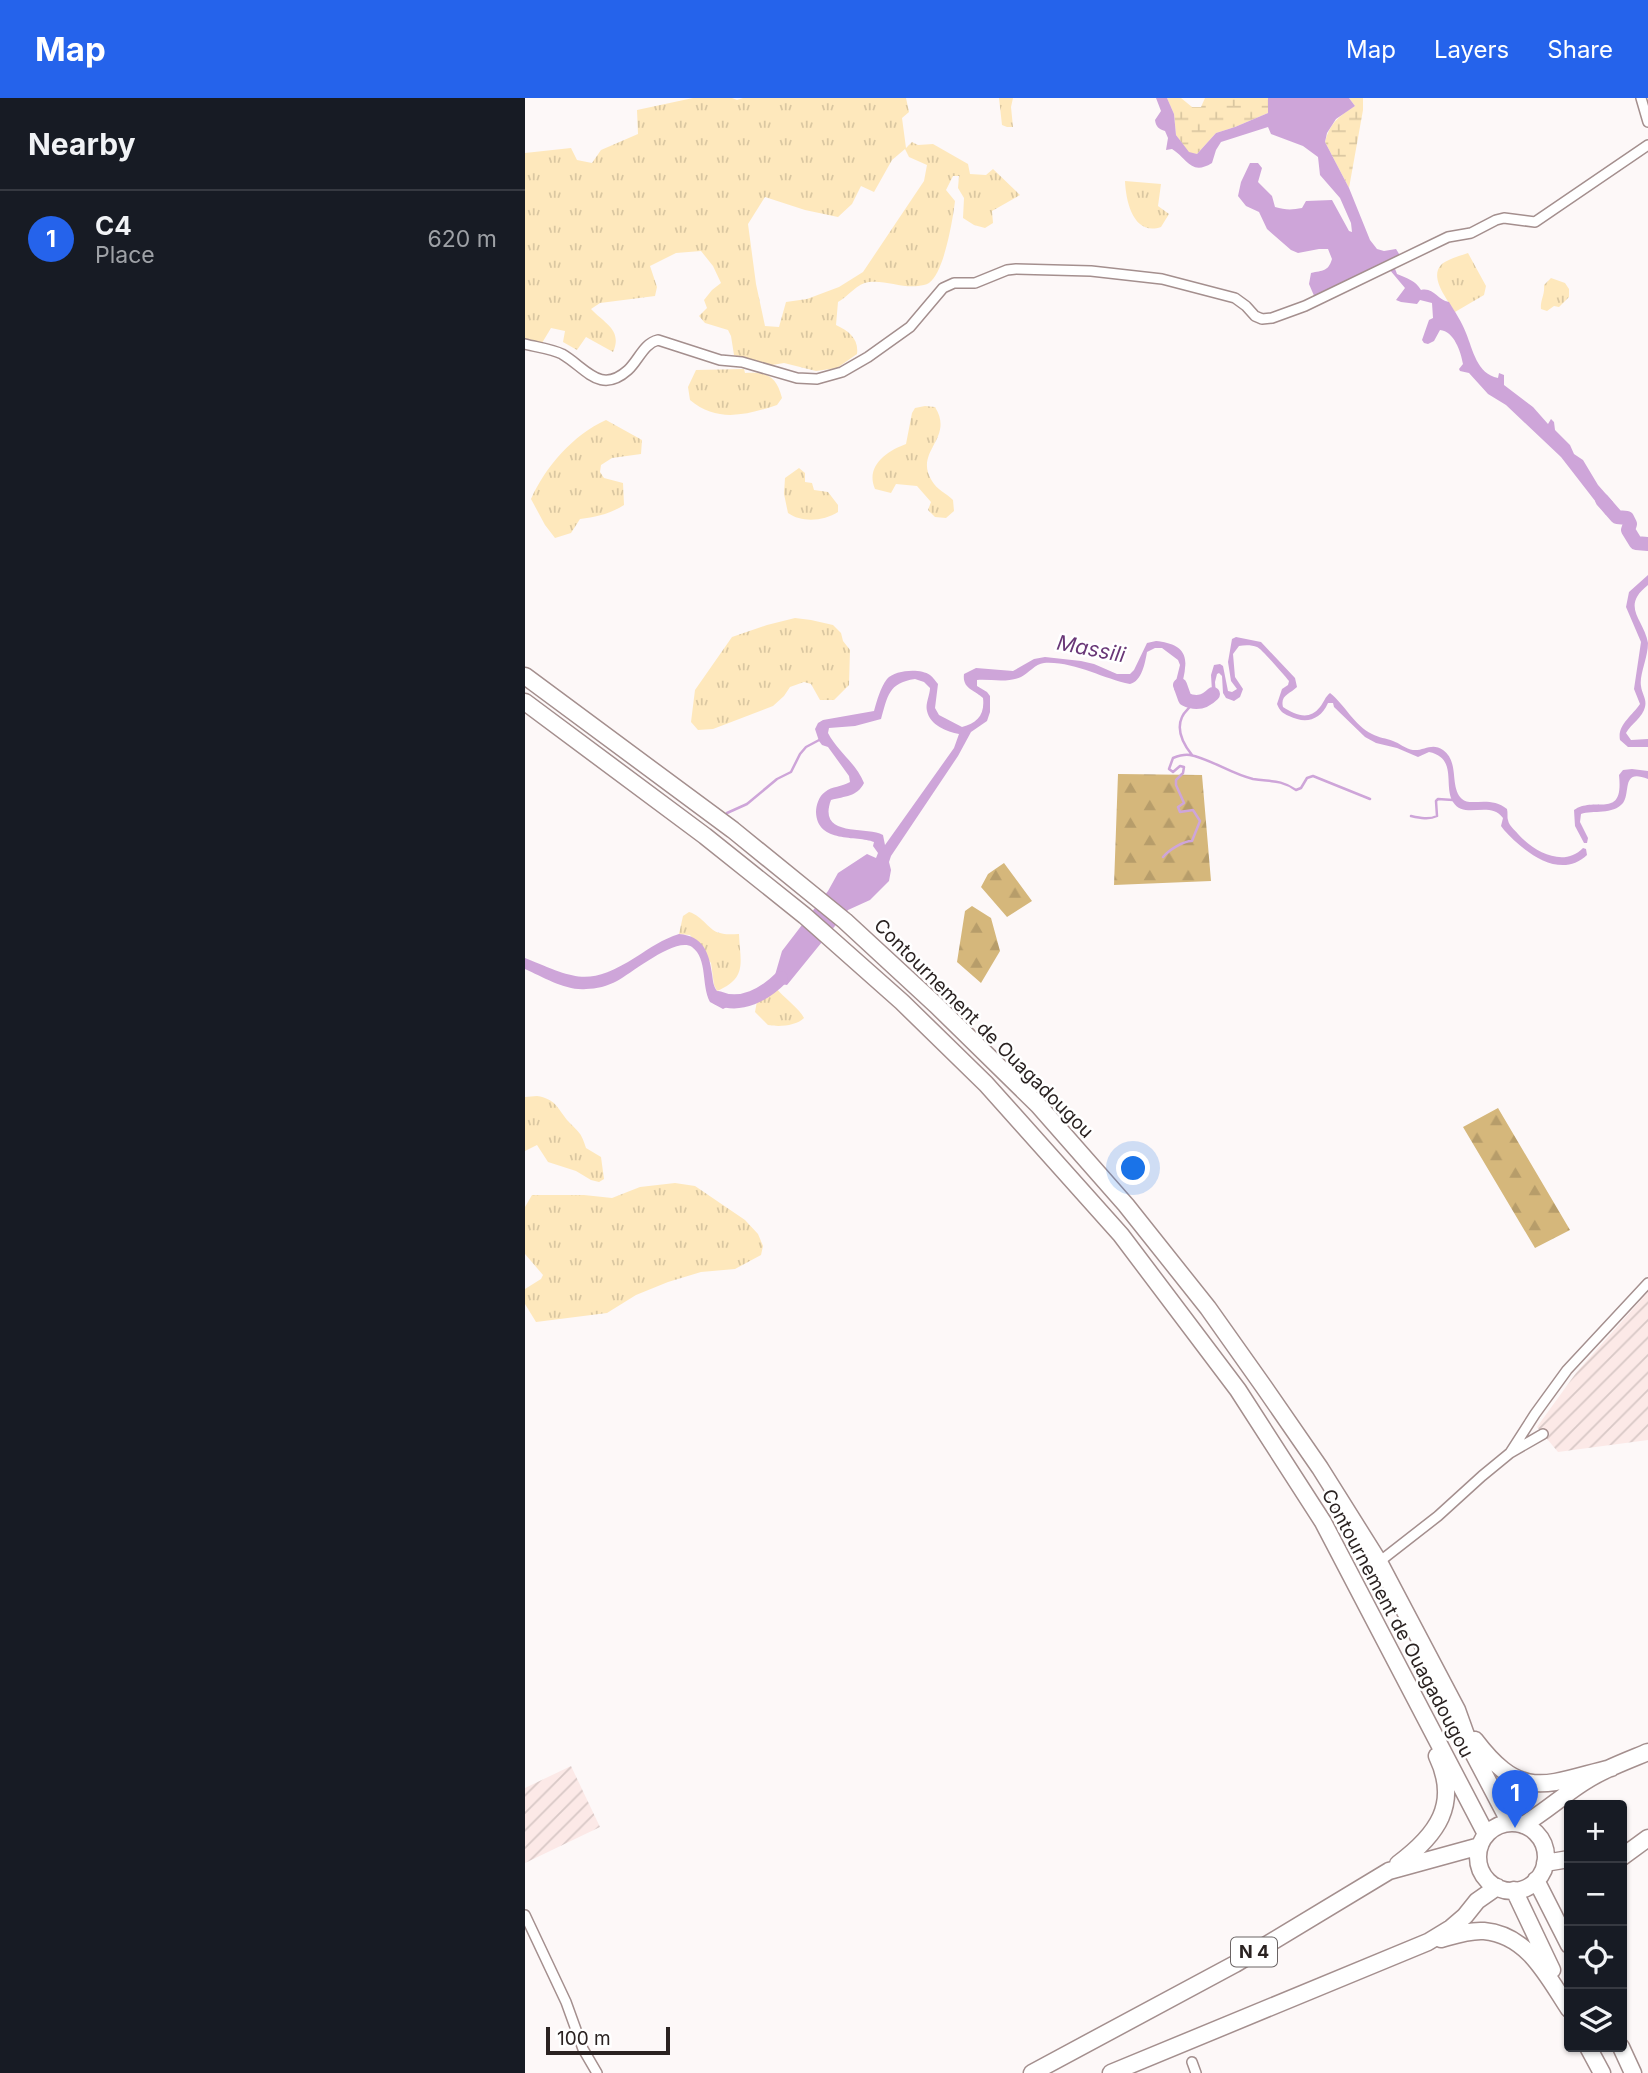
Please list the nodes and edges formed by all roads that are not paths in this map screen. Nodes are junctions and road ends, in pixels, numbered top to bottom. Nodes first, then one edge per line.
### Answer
1 (1641, 98) edge
2 (1648, 122) edge
3 (1648, 145) edge
4 (525, 344) edge
5 (525, 677) edge
6 (525, 702) edge
7 (1648, 1283) edge
8 (1543, 1434) dead end
9 (1510, 1453) junction
10 (1378, 1562) junction
11 (1457, 1710) junction
12 (1427, 1724) junction
13 (1648, 1752) edge
14 (1611, 1768) junction
15 (1517, 1824) junction
16 (1648, 1836) edge
17 (1483, 1840) junction
18 (1627, 1845) edge
19 (1627, 1853) edge
20 (1564, 1860) edge
21 (1545, 1863) junction
22 (1389, 1871) junction
23 (1536, 1880) junction
24 (1497, 1887) junction
25 (1514, 1890) junction
26 (525, 1915) edge
27 (1564, 1935) edge
28 (1428, 1941) junction
29 (1564, 1998) edge
30 (1564, 2002) edge
31 (1591, 2052) edge
32 (1623, 2052) edge
33 (1192, 2062) dead end
34 (597, 2073) edge
35 (1032, 2073) edge
36 (1111, 2073) edge
37 (1196, 2073) edge
38 (1602, 2073) edge
39 (1633, 2073) edge

1 - 2 street
3 - 4 street
5 - 10 highway, Contournement de Ouagadougou
6 - 12 highway, Contournement de Ouagadougou
7 - 9 street
8 - 9 street
9 - 10 street
10 - 11 highway, Contournement de Ouagadougou
11 - 14 highway
11 - 15 highway, Contournement de Ouagadougou
12 - 17 highway, Contournement de Ouagadougou
12 - 22 highway
13 - 14 highway, N 4
14 - 15 highway, N 4
15 - 17 highway, N 4
15 - 21 highway
16 - 18 highway
16 - 19 highway
17 - 22 highway, N 4
17 - 24 highway
20 - 21 highway
21 - 23 highway
22 - 35 highway, N 4
23 - 25 highway
23 - 27 highway
24 - 25 highway
24 - 28 highway
25 - 29 highway
26 - 34 street
28 - 30 highway
28 - 36 highway
31 - 38 highway
32 - 39 highway
33 - 37 street

